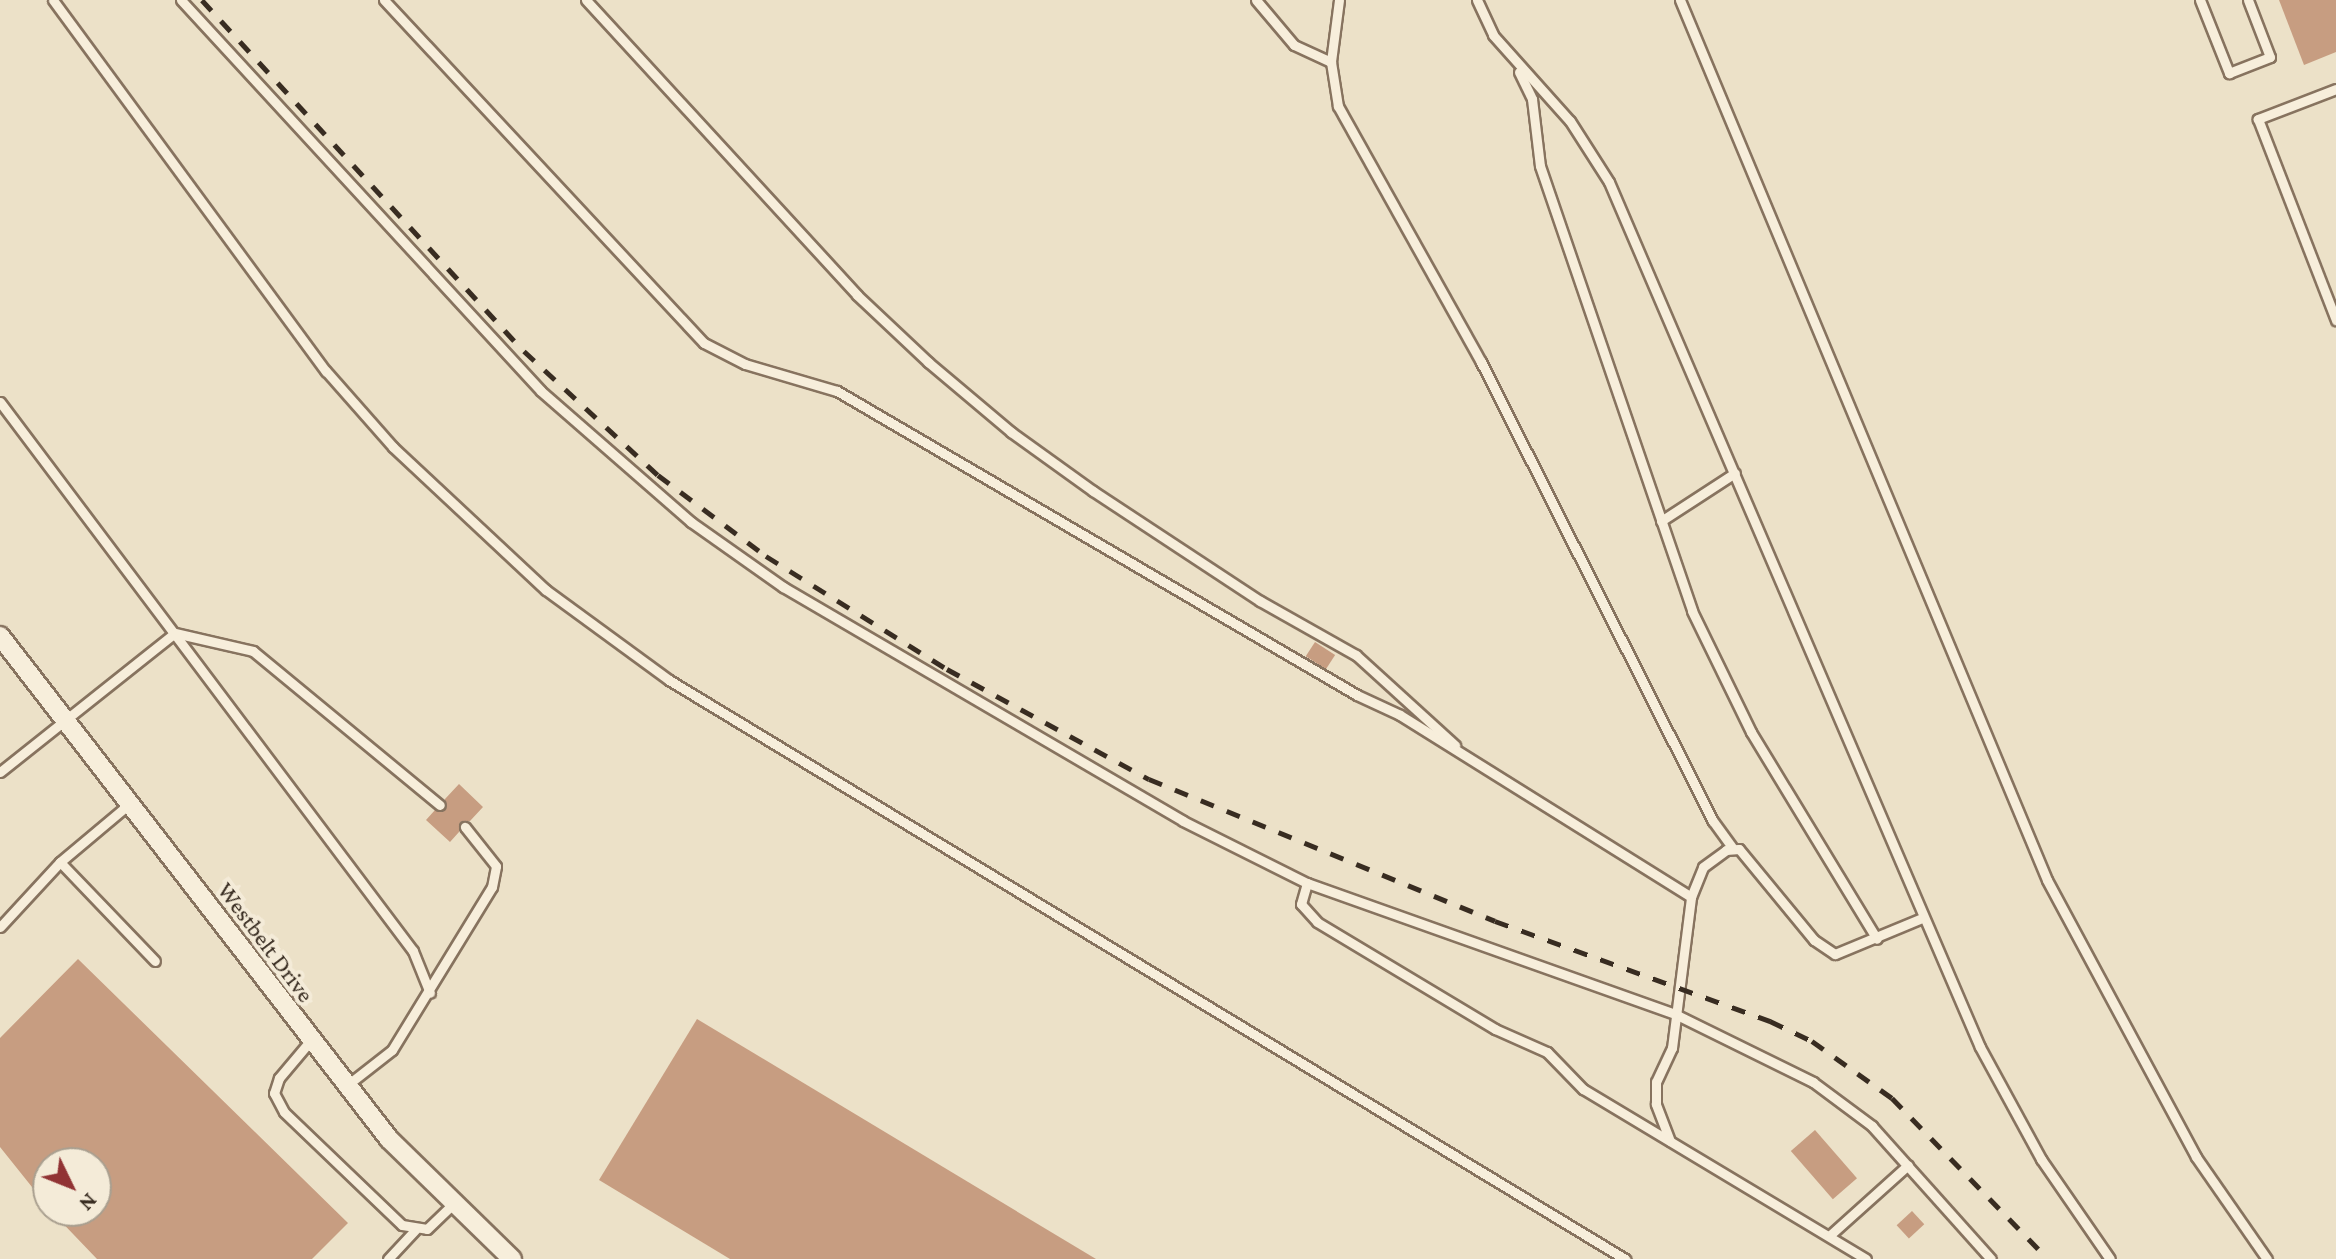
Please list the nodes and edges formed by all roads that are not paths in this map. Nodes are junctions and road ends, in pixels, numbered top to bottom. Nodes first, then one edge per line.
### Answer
1 (53, 0) edge
2 (181, 0) edge
3 (384, 0) edge
4 (586, 0) edge
5 (1256, 0) edge
6 (1339, 0) edge
7 (1477, 0) edge
8 (1680, 0) edge
9 (2200, 0) edge
10 (2248, 0) edge
11 (1331, 62) junction
12 (1516, 65) junction
13 (2336, 89) edge
14 (2336, 320) edge
15 (0, 402) edge
16 (1735, 473) junction
17 (1661, 521) junction
18 (175, 633) junction
19 (0, 636) edge
20 (65, 721) junction
21 (1467, 757) junction
22 (0, 772) edge
23 (129, 804) junction
24 (440, 805) dead end
25 (465, 827) dead end
26 (1733, 849) junction
27 (60, 862) junction
28 (1307, 883) junction
29 (1691, 897) junction
30 (1922, 918) junction
31 (0, 927) edge
32 (1877, 939) junction
33 (155, 961) dead end
34 (430, 993) junction
35 (1677, 1015) junction
36 (311, 1040) junction
37 (346, 1086) junction
38 (1670, 1141) junction
39 (1908, 1165) junction
40 (452, 1205) junction
41 (415, 1230) junction
42 (1829, 1236) junction
43 (388, 1259) edge
44 (512, 1259) edge
45 (1625, 1259) edge
46 (1866, 1259) edge
47 (1991, 1259) edge
48 (2110, 1259) edge
49 (2267, 1259) edge

1 - 45 lane
2 - 28 lane
3 - 21 lane
4 - 21 lane
5 - 11 lane
6 - 11 lane
7 - 12 lane
8 - 49 lane
9 - 10 lane
11 - 26 lane
12 - 16 lane
12 - 17 lane
13 - 14 lane
15 - 18 lane
16 - 17 lane
16 - 30 lane
17 - 32 lane
18 - 20 lane
18 - 24 lane
18 - 34 lane
19 - 20 street, Westbelt Drive
20 - 22 lane
20 - 23 street, Westbelt Drive
21 - 29 lane
23 - 27 lane
23 - 36 street, Westbelt Drive
25 - 34 lane
26 - 29 lane
26 - 32 lane
27 - 31 lane
27 - 33 lane
28 - 35 lane
28 - 38 lane
29 - 35 lane
30 - 32 lane
30 - 48 lane
34 - 37 lane
35 - 38 lane
35 - 39 lane
36 - 37 street, Westbelt Drive
36 - 41 lane
37 - 40 street, Westbelt Drive
38 - 42 lane
39 - 42 lane
39 - 47 lane
40 - 41 lane
40 - 44 street, Westbelt Drive
41 - 43 lane
42 - 46 lane

